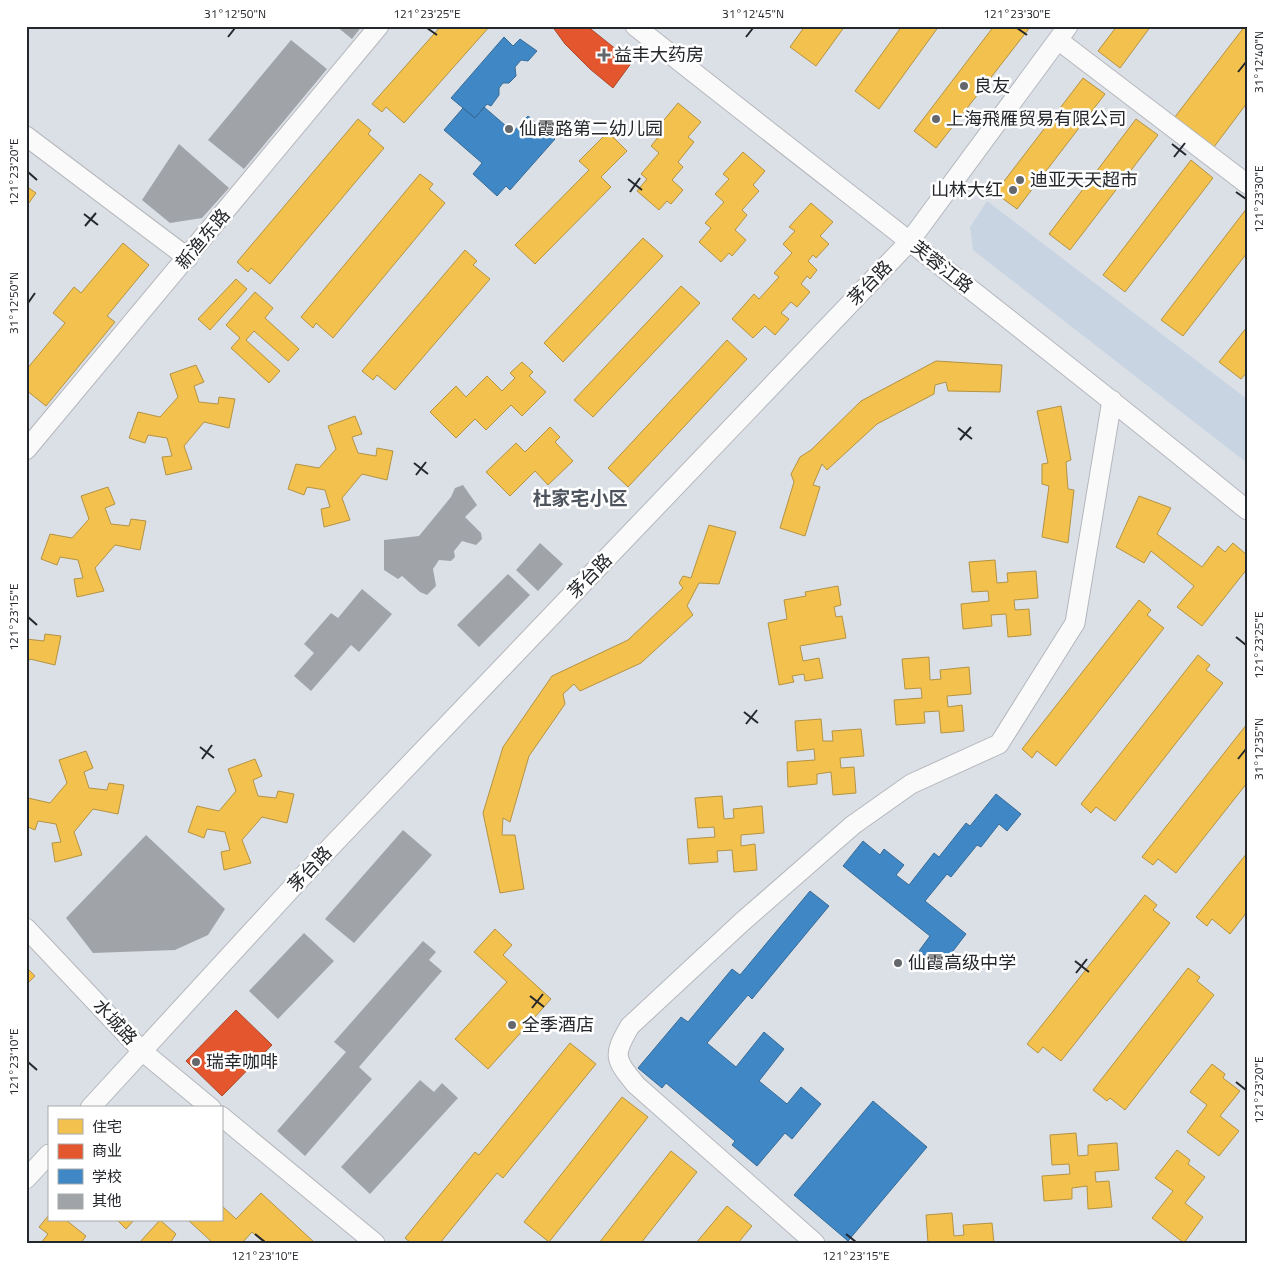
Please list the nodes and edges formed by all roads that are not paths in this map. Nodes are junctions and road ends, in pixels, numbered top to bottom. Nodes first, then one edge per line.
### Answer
1 (379, 26) edge
2 (635, 26) edge
3 (1063, 33) edge
4 (26, 136) edge
5 (1247, 184) edge
6 (909, 242) junction
7 (188, 258) junction
8 (1112, 400) junction
9 (26, 450) edge
10 (1247, 510) edge
11 (26, 928) edge
12 (142, 1051) junction
13 (92, 1106) edge
14 (209, 1106) edge
15 (222, 1117) edge
16 (48, 1155) edge
17 (26, 1179) edge
18 (375, 1243) edge
19 (815, 1243) edge

1 - 7 street, 新渔东路
2 - 6 street, 芙蓉江路
3 - 5 street
3 - 6 street, 茅台路
4 - 7 street
6 - 8 street, 芙蓉江路
6 - 12 street, 茅台路
7 - 9 street, 新渔东路
8 - 10 street, 芙蓉江路
8 - 19 street
11 - 12 street, 水城路
12 - 13 street, 茅台路
12 - 14 street, 水城路
15 - 18 street
16 - 17 street

